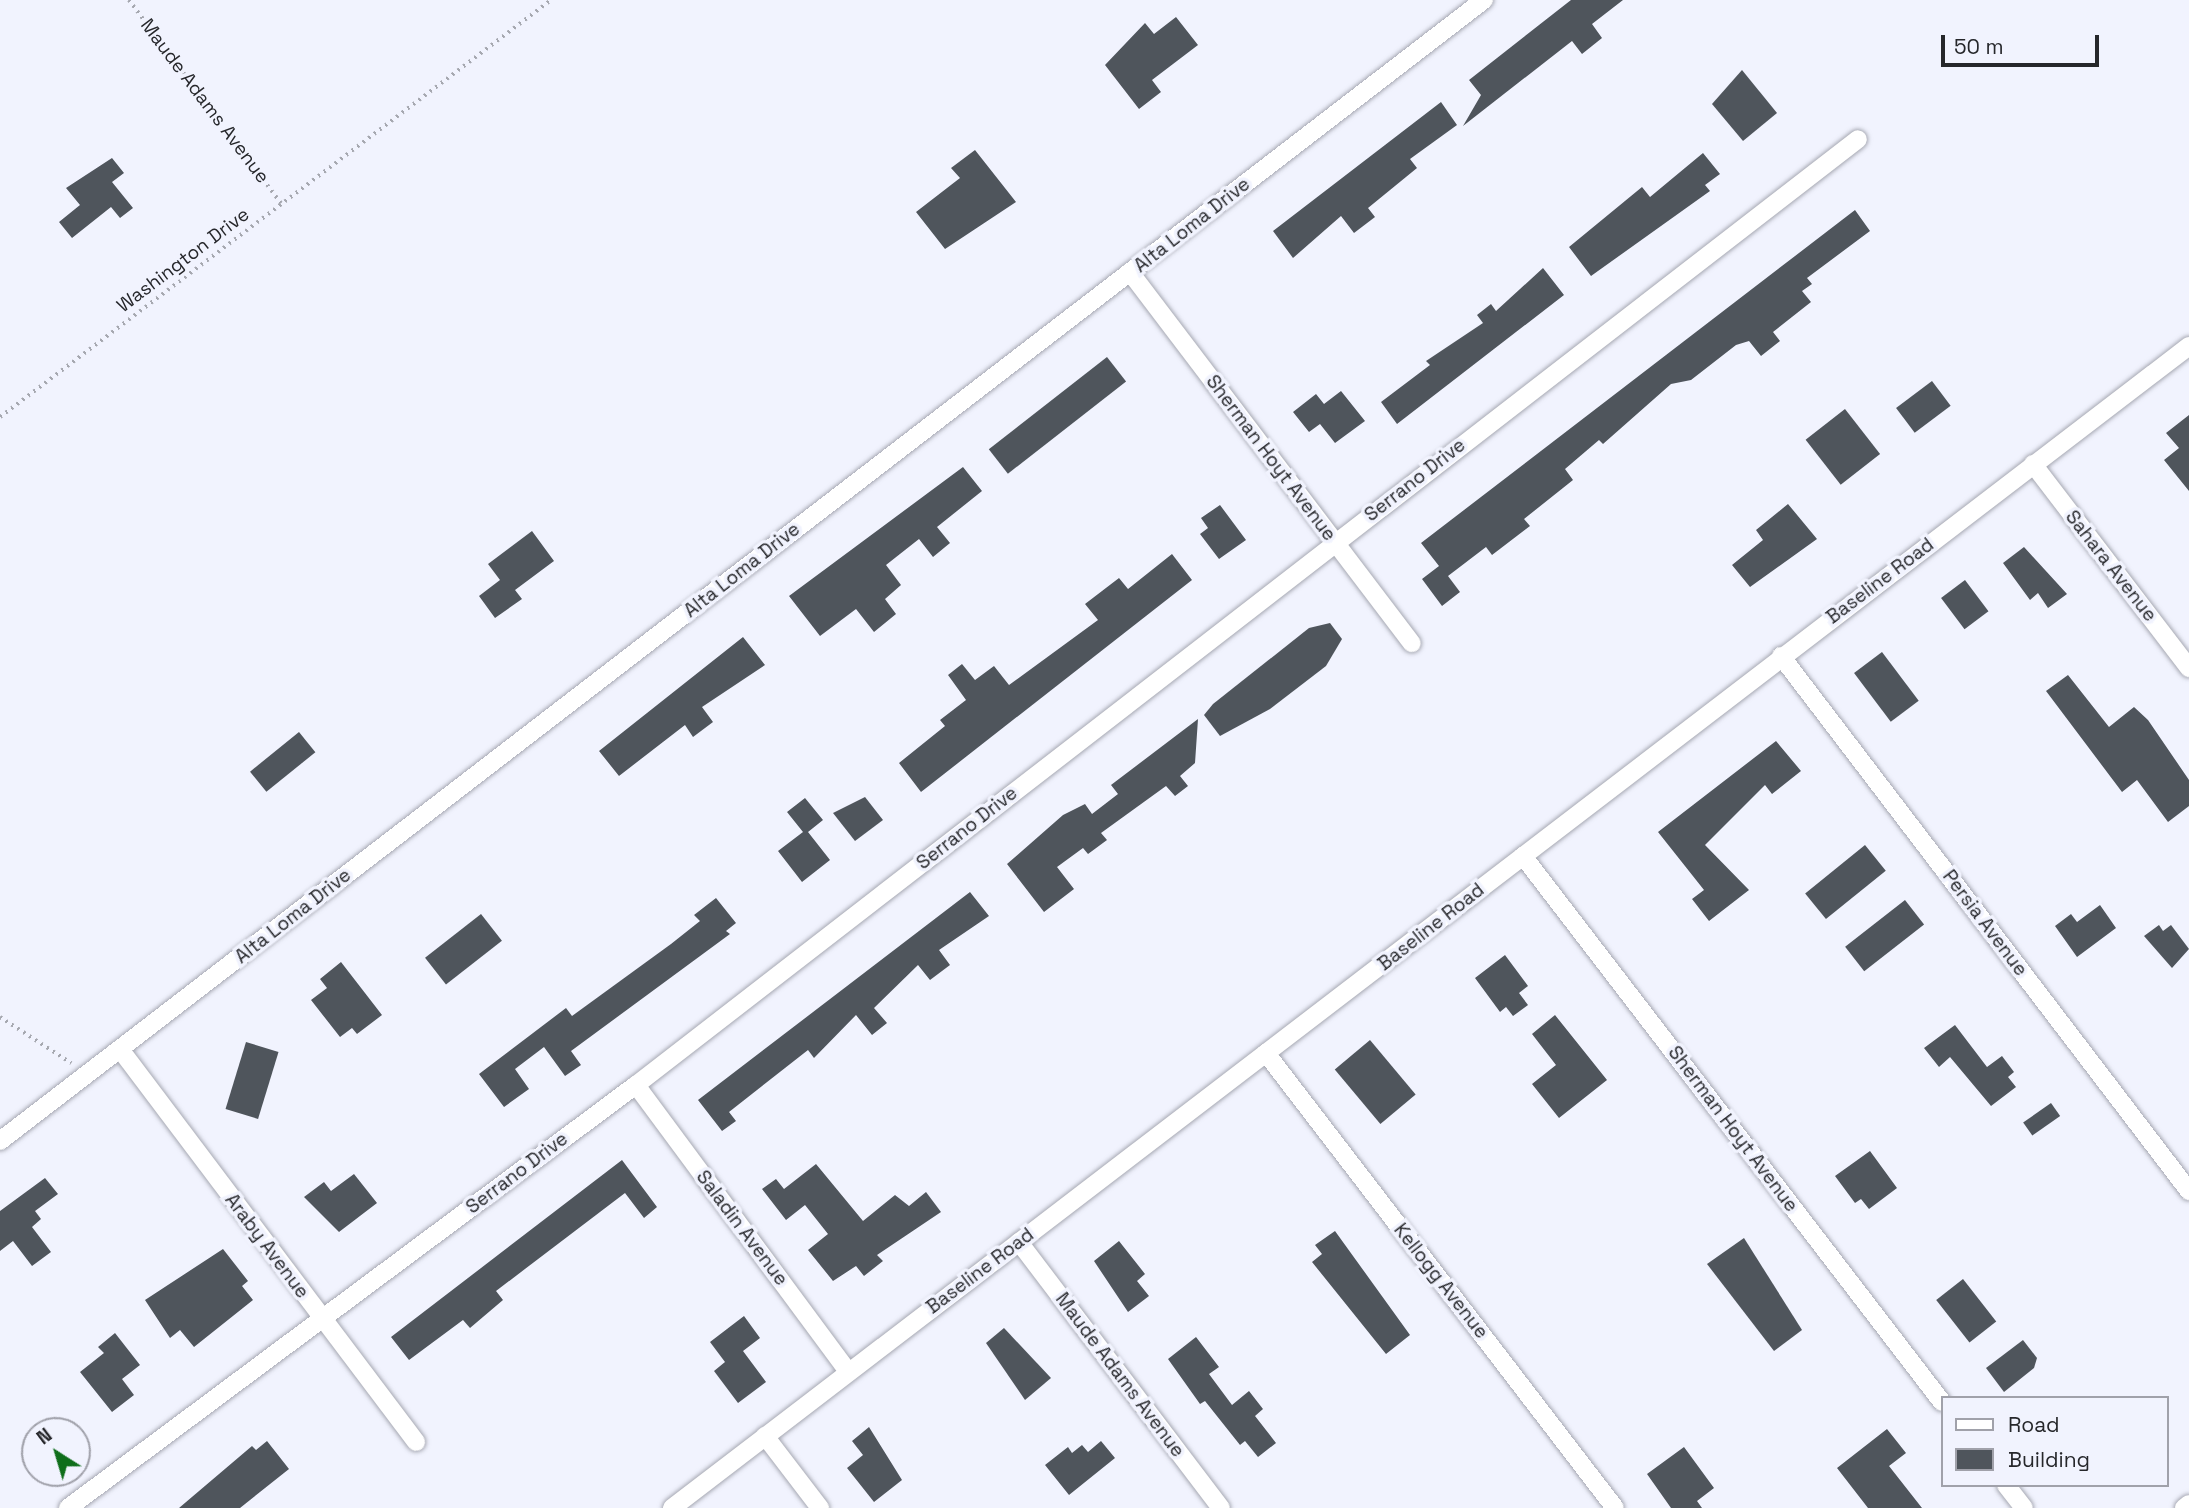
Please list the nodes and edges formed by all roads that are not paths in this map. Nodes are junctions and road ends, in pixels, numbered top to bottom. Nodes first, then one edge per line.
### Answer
1 (1484, 0) edge
2 (1858, 139) dead end
3 (1130, 272) junction
4 (2189, 346) edge
5 (2033, 464) junction
6 (1335, 542) junction
7 (1412, 643) dead end
8 (1782, 656) junction
9 (2189, 668) edge
10 (1523, 856) junction
11 (121, 1049) junction
12 (1266, 1053) junction
13 (636, 1085) junction
14 (0, 1141) edge
15 (2189, 1191) edge
16 (1019, 1242) junction
17 (321, 1319) junction
18 (848, 1371) junction
19 (1940, 1399) edge
20 (765, 1436) junction
21 (416, 1442) dead end
22 (2008, 1487) edge
23 (2189, 1504) edge
24 (68, 1508) edge
25 (672, 1508) edge
26 (820, 1508) edge
27 (1221, 1508) edge
28 (1615, 1508) edge
29 (2024, 1508) edge
30 (2184, 1508) edge

1 - 3 street, Alta Loma Drive
2 - 6 street, Serrano Drive
3 - 6 street, Sherman Hoyt Avenue
3 - 11 street, Alta Loma Drive
4 - 5 street, Baseline Road
5 - 8 street, Baseline Road
5 - 9 street, Sahara Avenue
6 - 7 street, Sherman Hoyt Avenue
6 - 13 street, Serrano Drive
8 - 10 street, Baseline Road
8 - 15 street, Persia Avenue
10 - 12 street, Baseline Road
10 - 19 street, Sherman Hoyt Avenue
11 - 14 street, Alta Loma Drive
11 - 17 street, Araby Avenue
12 - 16 street, Baseline Road
12 - 28 street, Kellogg Avenue
13 - 17 street, Serrano Drive
13 - 18 street, Saladin Avenue
16 - 18 street, Baseline Road
16 - 27 street, Maude Adams Avenue
17 - 21 street, Araby Avenue
17 - 24 street, Serrano Drive
18 - 20 street, Baseline Road
20 - 25 street, Baseline Road
20 - 26 street
22 - 29 street
23 - 30 street

